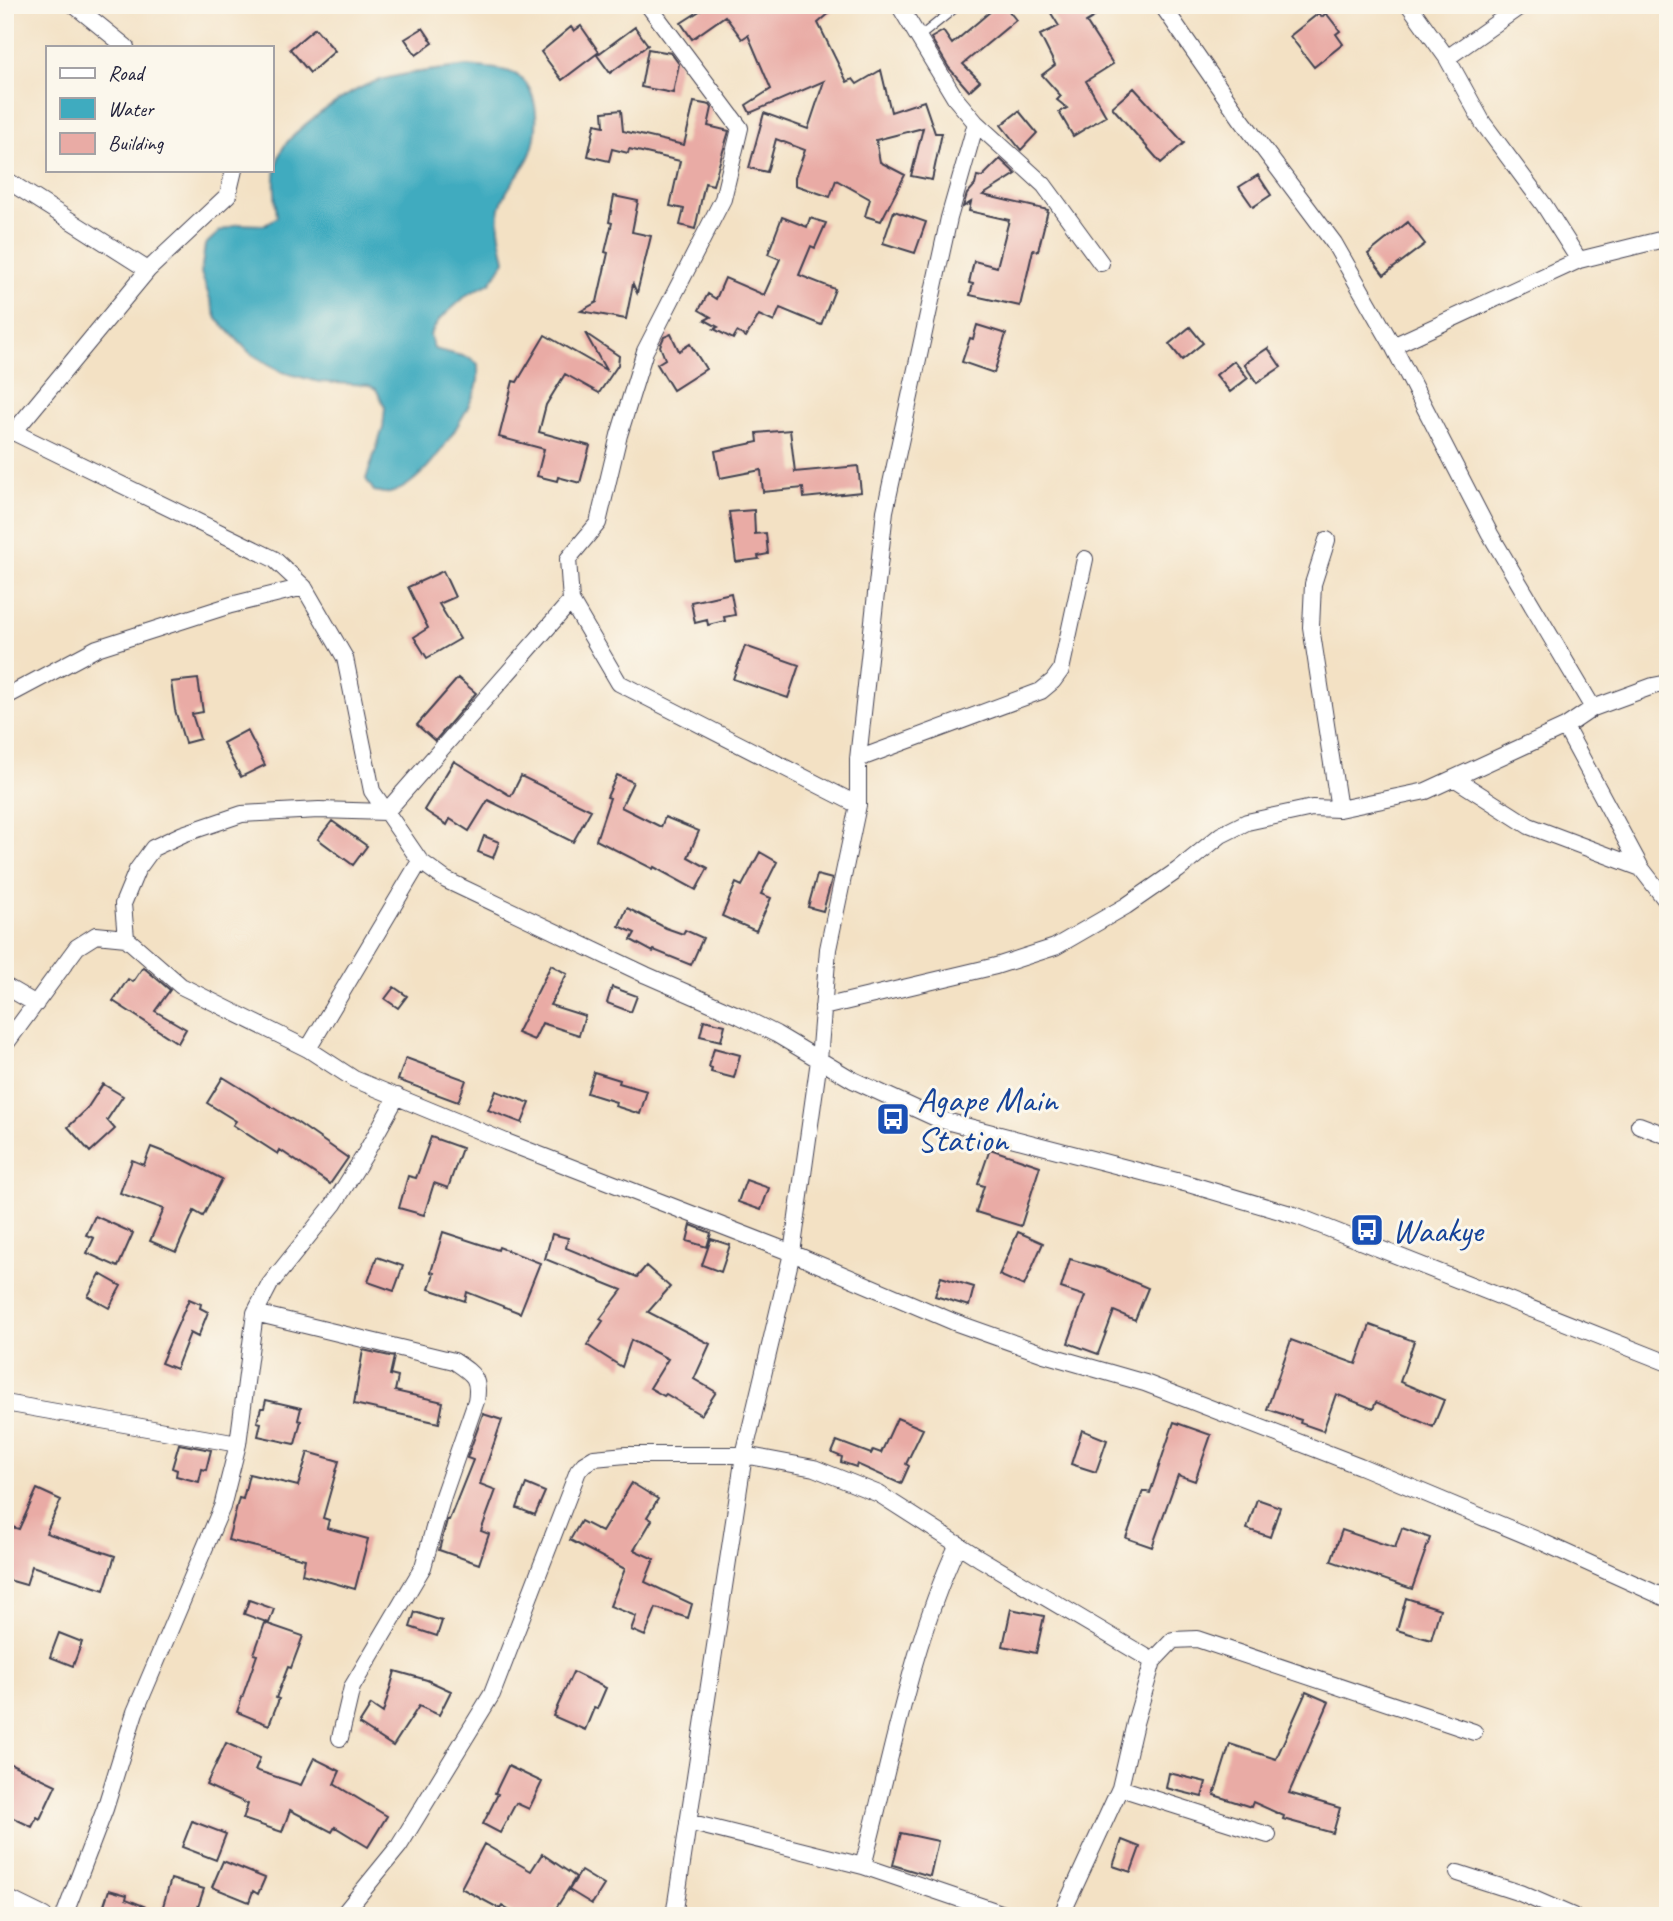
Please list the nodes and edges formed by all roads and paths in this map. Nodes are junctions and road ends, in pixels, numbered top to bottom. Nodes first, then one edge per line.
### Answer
1 (74, 5) edge
2 (648, 5) edge
3 (899, 5) edge
4 (959, 5) edge
5 (1162, 5) edge
6 (1409, 5) edge
7 (1522, 5) edge
8 (918, 37) junction
9 (125, 46) edge
10 (1447, 58) junction
11 (976, 123) junction
12 (234, 172) edge
13 (5, 179) edge
14 (1668, 238) edge
15 (1578, 260) junction
16 (1101, 263) dead end
17 (148, 270) junction
18 (1393, 346) junction
19 (9, 430) edge
20 (1326, 540) dead end
21 (1084, 559) dead end
22 (304, 587) junction
23 (570, 601) junction
24 (1668, 683) edge
25 (5, 697) edge
26 (1593, 708) junction
27 (1565, 727) junction
28 (858, 759) junction
29 (1454, 778) junction
30 (858, 805) junction
31 (1339, 809) junction
32 (386, 812) junction
33 (420, 860) junction
34 (1641, 868) junction
35 (1668, 903) edge
36 (126, 938) junction
37 (5, 986) edge
38 (36, 1004) junction
39 (823, 1007) junction
40 (5, 1045) edge
41 (308, 1049) junction
42 (819, 1060) junction
43 (397, 1096) junction
44 (1639, 1125) dead end
45 (1668, 1136) edge
46 (792, 1253) junction
47 (255, 1313) junction
48 (1668, 1363) edge
49 (5, 1403) edge
50 (238, 1444) junction
51 (744, 1455) junction
52 (958, 1544) junction
53 (1668, 1599) edge
54 (1153, 1661) junction
55 (1474, 1732) dead end
56 (340, 1738) dead end
57 (1120, 1788) junction
58 (688, 1822) junction
59 (1268, 1835) dead end
60 (863, 1866) junction
61 (1458, 1873) dead end
62 (5, 1896) edge
63 (44, 1916) edge
64 (64, 1916) edge
65 (342, 1916) edge
66 (674, 1916) edge
67 (1010, 1916) edge
68 (1061, 1916) edge
69 (1573, 1916) edge

1 - 9 street
2 - 23 street
3 - 8 street
4 - 8 lane
5 - 18 street
6 - 10 street
7 - 10 street
8 - 11 street
10 - 15 street
11 - 16 street
11 - 28 street
12 - 17 street
13 - 17 street
14 - 15 street
15 - 18 street
17 - 19 street
18 - 26 street
19 - 22 street
20 - 31 street
21 - 28 street
22 - 25 street
22 - 32 street
23 - 30 street
23 - 32 street
24 - 26 street
26 - 27 street
27 - 29 street
27 - 34 street
28 - 30 street
29 - 31 street
29 - 34 street
30 - 39 street
31 - 39 street
32 - 33 street
32 - 36 street
33 - 41 street
33 - 42 street
34 - 35 street
36 - 38 street
36 - 41 street
37 - 38 street
38 - 40 street
39 - 42 street
41 - 43 street
42 - 46 street
42 - 48 street
43 - 46 street
43 - 47 street
44 - 45 street
46 - 51 street
46 - 53 street
47 - 50 street
47 - 56 street
49 - 50 street
50 - 64 street
51 - 52 street
51 - 58 street
51 - 65 street
52 - 54 street
52 - 60 street
54 - 55 street
54 - 57 street
57 - 59 street
57 - 68 street
58 - 60 street
58 - 66 street
60 - 67 street
61 - 69 street
62 - 63 street

